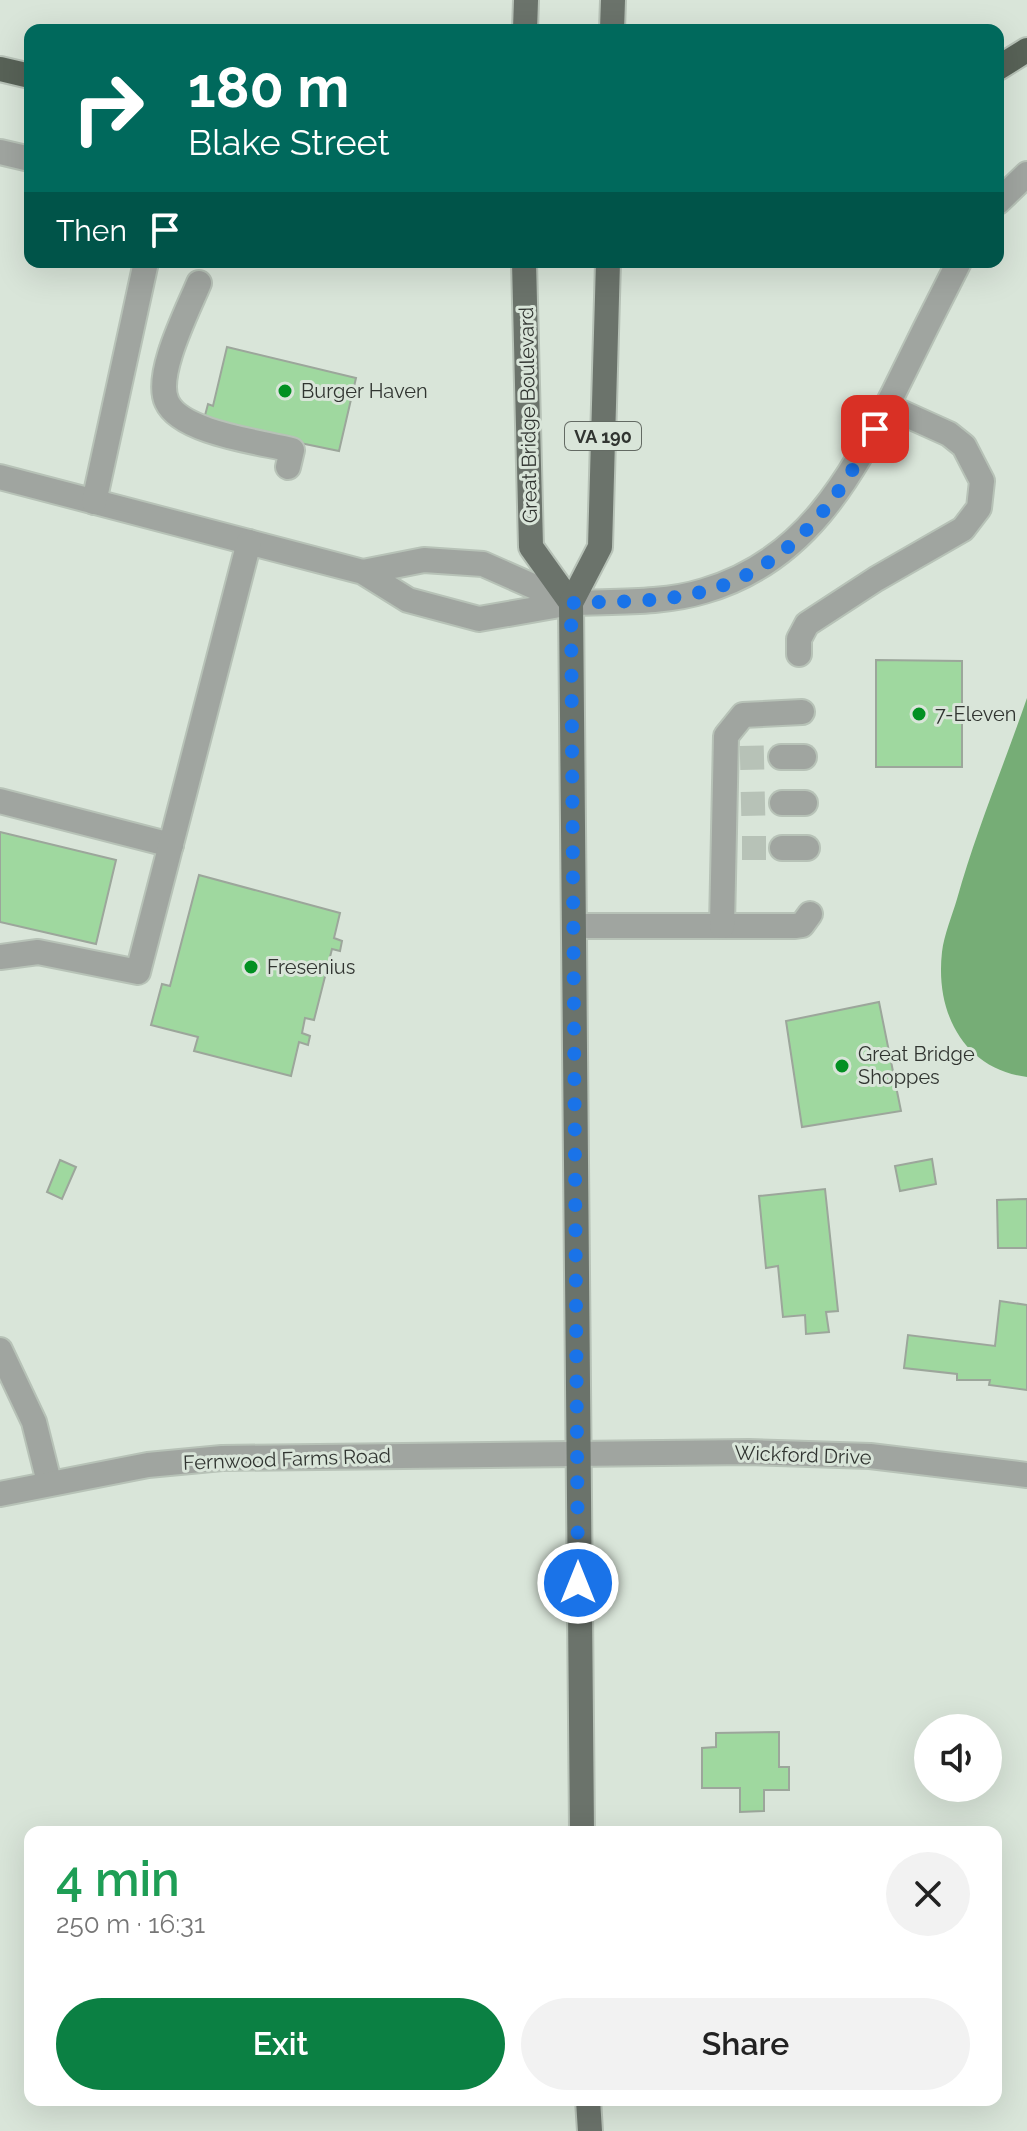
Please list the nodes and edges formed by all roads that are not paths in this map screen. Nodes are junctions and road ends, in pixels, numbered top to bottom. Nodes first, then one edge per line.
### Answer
1 (526, 0) edge
2 (613, 0) edge
3 (525, 24) edge
4 (612, 24) edge
5 (1026, 51) edge
6 (1004, 64) edge
7 (0, 69) edge
8 (24, 75) edge
9 (0, 152) edge
10 (24, 158) edge
11 (1027, 174) edge
12 (1004, 196) edge
13 (145, 268) edge
14 (524, 268) edge
15 (608, 268) edge
16 (956, 268) edge
17 (199, 283) dead end
18 (887, 406) junction
19 (288, 467) dead end
20 (0, 477) edge
21 (94, 502) junction
22 (249, 542) junction
23 (363, 572) junction
24 (571, 603) junction
25 (799, 654) dead end
26 (802, 712) dead end
27 (0, 801) edge
28 (171, 845) junction
29 (782, 848) tunnel mouth
30 (807, 848) dead end
31 (810, 914) dead end
32 (574, 926) junction
33 (722, 926) junction
34 (0, 957) edge
35 (0, 1350) edge
36 (578, 1454) junction
37 (1027, 1475) edge
38 (49, 1482) junction
39 (0, 1494) edge
40 (582, 1826) edge
41 (588, 2106) edge
42 (590, 2131) edge

1 - 3 main road
2 - 4 main road
5 - 6 highway
7 - 8 highway
9 - 10 street
11 - 12 street
13 - 21 street
14 - 24 main road, Great Bridge Boulevard
15 - 24 main road, VA 190
16 - 18 street
17 - 19 street
18 - 24 street
18 - 25 street
20 - 21 street
21 - 22 street
22 - 23 street
22 - 28 street
23 - 24 street
23 - 24 street
24 - 32 main road, VA 190
26 - 33 street
27 - 28 street
28 - 34 street
29 - 30 street
31 - 33 street
32 - 33 street
32 - 36 main road, VA 190
35 - 38 street
36 - 37 street, Wickford Drive
36 - 38 street, Fernwood Farms Road
36 - 40 main road, VA 190
38 - 39 street, Fernwood Farms Road
41 - 42 main road

